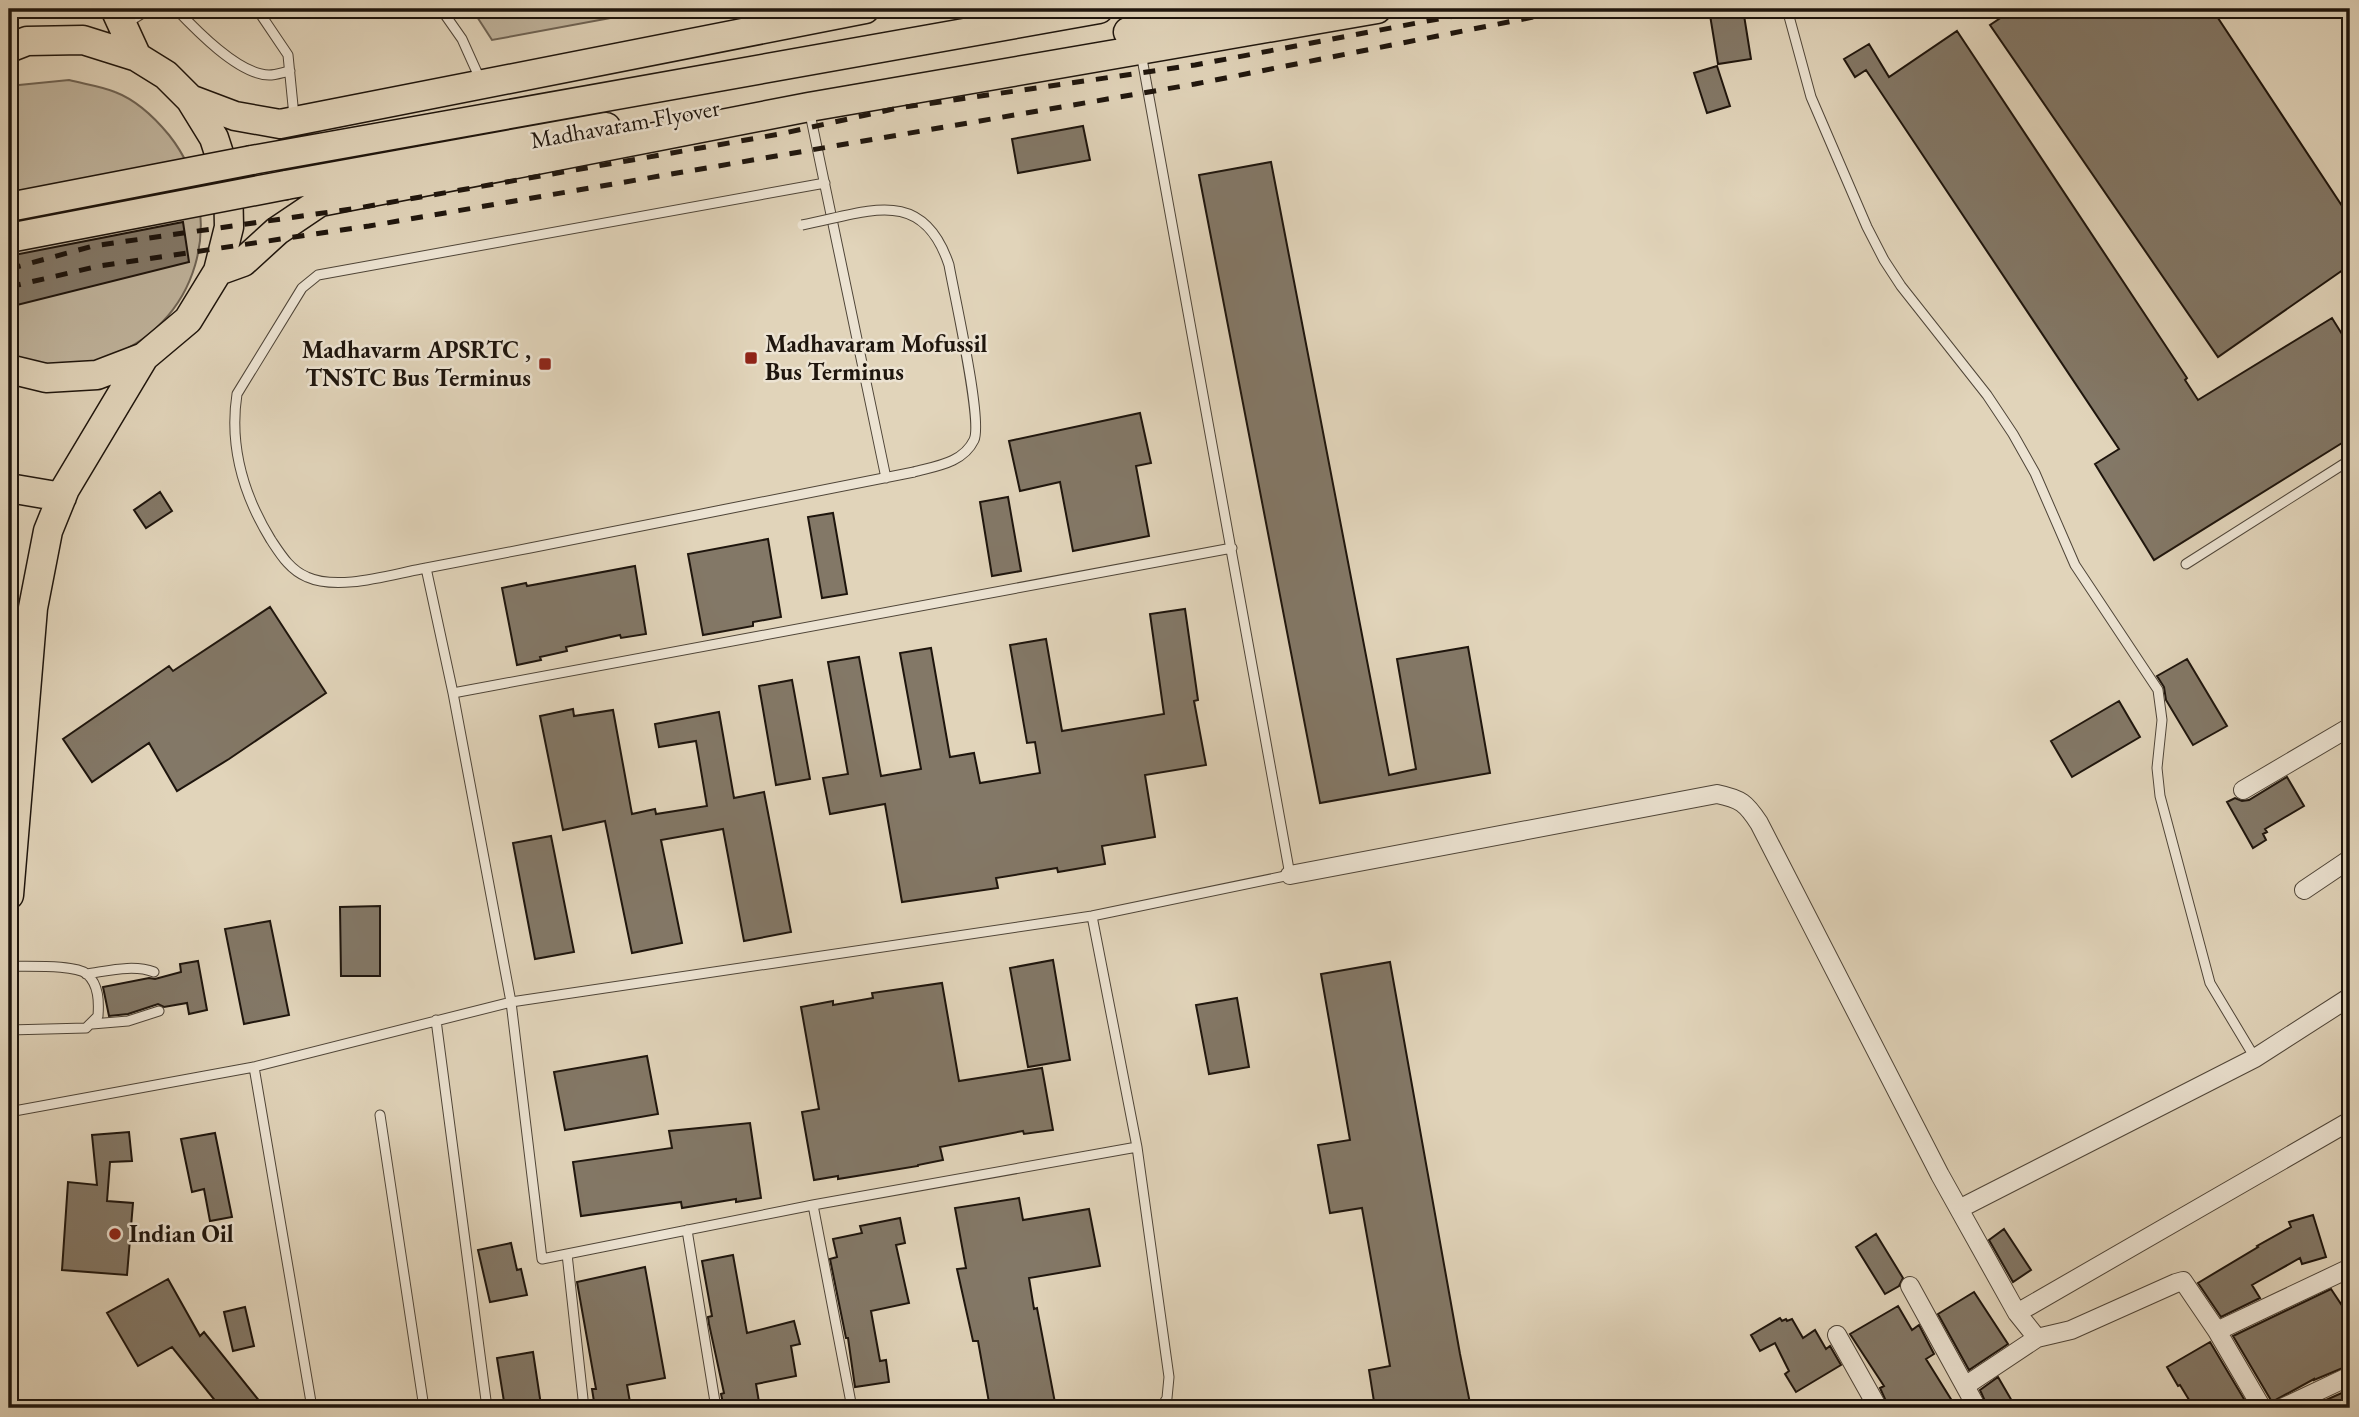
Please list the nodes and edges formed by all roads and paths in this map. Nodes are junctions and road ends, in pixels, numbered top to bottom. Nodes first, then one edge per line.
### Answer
1 (149, 9) edge
2 (176, 9) edge
3 (257, 9) edge
4 (441, 9) edge
5 (865, 9) edge
6 (1100, 9) edge
7 (1241, 9) edge
8 (1377, 9) edge
9 (1787, 9) edge
10 (118, 18) edge
11 (9, 48) edge
12 (1140, 48) junction
13 (137, 57) junction
14 (290, 71) junction
15 (483, 84) junction
16 (190, 99) junction
17 (809, 107) junction
18 (295, 121) junction
19 (825, 183) junction
20 (9, 207) edge
21 (802, 225) dead end
22 (9, 238) edge
23 (218, 271) junction
24 (144, 357) junction
25 (9, 369) edge
26 (2350, 460) edge
27 (886, 478) junction
28 (9, 488) edge
29 (62, 497) junction
30 (1232, 548) junction
31 (2186, 564) dead end
32 (426, 568) junction
33 (453, 693) junction
34 (2350, 727) edge
35 (2243, 790) dead end
36 (2350, 859) edge
37 (1290, 875) junction
38 (2304, 890) dead end
39 (9, 895) edge
40 (1092, 916) junction
41 (9, 966) edge
42 (154, 972) dead end
43 (86, 974) junction
44 (2350, 998) edge
45 (510, 1002) junction
46 (159, 1011) dead end
47 (436, 1020) junction
48 (92, 1024) junction
49 (9, 1030) edge
50 (2255, 1058) junction
51 (254, 1067) junction
52 (9, 1112) edge
53 (380, 1115) dead end
54 (2350, 1121) edge
55 (1136, 1147) junction
56 (813, 1205) junction
57 (1959, 1209) junction
58 (687, 1230) junction
59 (568, 1254) junction
60 (2350, 1268) edge
61 (1910, 1286) dead end
62 (2017, 1313) junction
63 (2217, 1331) junction
64 (1837, 1335) dead end
65 (2037, 1338) junction
66 (2350, 1376) edge
67 (1965, 1386) junction
68 (312, 1408) edge
69 (424, 1408) edge
70 (487, 1408) edge
71 (584, 1408) edge
72 (716, 1408) edge
73 (852, 1408) edge
74 (1161, 1408) edge
75 (1878, 1408) edge
76 (1977, 1408) edge
77 (2262, 1408) edge
78 (2282, 1408) edge

1 - 10 lane
2 - 14 lane
3 - 14 lane
4 - 15 lane
5 - 15 main road
6 - 20 main road, Madhavaram Flyover, bridge
7 - 22 main road, Madhavaram Flyover, bridge
8 - 12 main road
9 - 50 lane
10 - 13 main road
11 - 13 main road
12 - 17 main road
12 - 30 lane
13 - 16 main road
14 - 18 lane
15 - 18 main road
16 - 18 main road
16 - 23 main road
17 - 19 lane
17 - 23 main road
19 - 27 lane
19 - 32 lane
21 - 27 lane, bridge
23 - 24 main road
24 - 25 main road
24 - 29 main road
26 - 31 lane
27 - 32 lane
28 - 29 main road
29 - 39 main road
30 - 33 lane
30 - 37 lane
32 - 33 lane
33 - 45 lane
34 - 35 street
36 - 38 street
37 - 40 lane
37 - 57 street
40 - 45 lane
40 - 55 lane
41 - 43 lane
42 - 43 lane
43 - 48 lane
44 - 50 street
45 - 47 lane
45 - 59 lane
46 - 48 lane
47 - 51 lane
47 - 70 lane
48 - 49 lane
50 - 57 street
51 - 52 lane
51 - 68 lane
53 - 69 lane
54 - 62 street
55 - 56 lane
55 - 74 lane
56 - 58 lane
56 - 73 lane
57 - 62 street
58 - 59 lane
58 - 72 lane
59 - 71 lane
60 - 63 street
61 - 67 street
62 - 65 street
63 - 65 street
63 - 77 street
64 - 75 street
65 - 67 street
66 - 78 street
67 - 76 street

